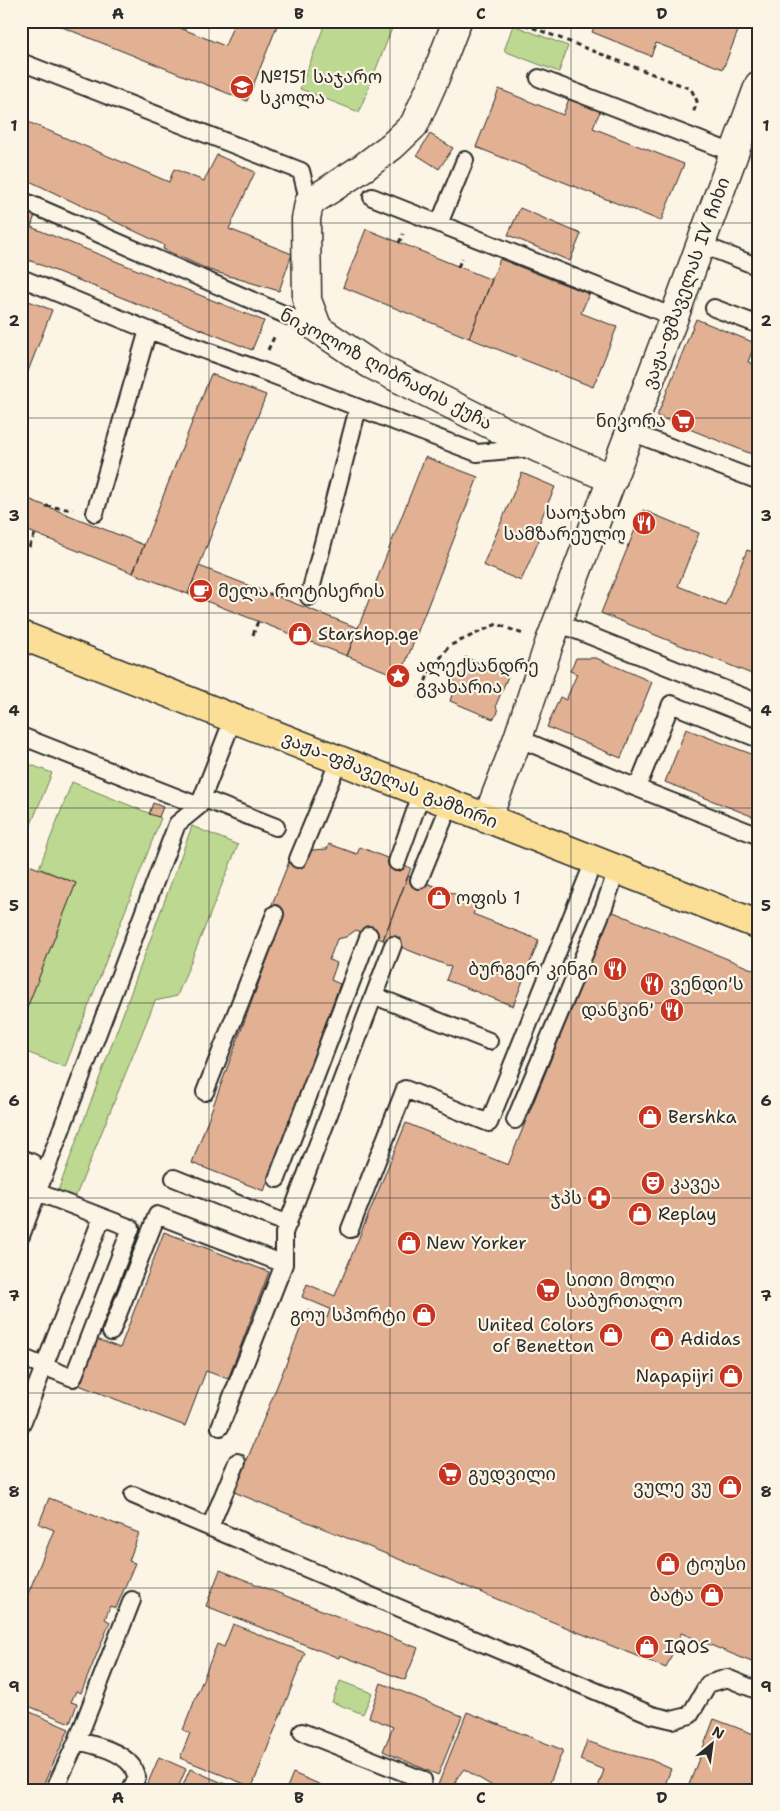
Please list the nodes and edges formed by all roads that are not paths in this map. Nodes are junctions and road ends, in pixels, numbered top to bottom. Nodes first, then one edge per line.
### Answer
1 (456, 21) edge
2 (21, 62) edge
3 (539, 78) dead end
4 (759, 84) edge
5 (733, 153) junction
6 (465, 160) dead end
7 (372, 197) dead end
8 (21, 200) edge
9 (309, 203) junction
10 (440, 224) junction
11 (700, 244) junction
12 (759, 267) edge
13 (21, 278) edge
14 (714, 308) dead end
15 (674, 317) junction
16 (759, 326) edge
17 (318, 329) junction
18 (148, 330) junction
19 (358, 408) junction
20 (631, 432) junction
21 (538, 448) junction
22 (613, 479) junction
23 (759, 481) edge
24 (95, 513) dead end
25 (309, 597) dead end
26 (554, 634) junction
27 (21, 635) edge
28 (759, 703) edge
29 (234, 719) junction
30 (21, 736) edge
31 (518, 738) junction
32 (759, 739) edge
33 (339, 760) junction
34 (637, 788) junction
35 (422, 792) junction
36 (200, 802) junction
37 (450, 804) junction
38 (487, 819) junction
39 (276, 827) dead end
40 (759, 836) edge
41 (298, 859) dead end
42 (397, 862) dead end
43 (606, 865) junction
44 (419, 880) dead end
45 (274, 914) dead end
46 (759, 925) edge
47 (369, 936) dead end
48 (393, 945) dead end
49 (375, 996) junction
50 (490, 1041) dead end
51 (205, 1092) dead end
52 (515, 1120) dead end
53 (21, 1158) edge
54 (174, 1178) dead end
55 (277, 1179) dead end
56 (37, 1192) junction
57 (102, 1217) junction
58 (288, 1224) junction
59 (350, 1229) dead end
60 (21, 1236) edge
61 (284, 1264) junction
62 (111, 1332) dead end
63 (21, 1357) edge
64 (45, 1366) junction
65 (21, 1426) edge
66 (220, 1427) dead end
67 (237, 1462) dead end
68 (133, 1495) dead end
69 (210, 1526) junction
70 (132, 1600) dead end
71 (759, 1692) edge
72 (302, 1732) dead end
73 (77, 1741) junction
74 (54, 1790) edge
75 (131, 1790) edge
76 (420, 1790) edge

1 - 9 street
2 - 9 lane
3 - 5 lane
4 - 5 street, ვაჟა-ფშაველას IV ჩიხი
5 - 11 street, ვაჟა-ფშაველას IV ჩიხი
6 - 10 lane
7 - 10 lane
8 - 17 lane, ნიკოლოზ ღიბრაძის ქუჩა
9 - 17 street
10 - 15 lane
11 - 12 lane
11 - 15 street, ვაჟა-ფშაველას IV ჩიხი
13 - 18 lane
14 - 16 lane
15 - 20 street, ვაჟა-ფშაველას IV ჩიხი
17 - 21 street, ნიკოლოზ ღიბრაძის ქუჩა
18 - 19 lane
18 - 24 lane
19 - 21 lane
19 - 25 lane
20 - 22 street, ვაჟა-ფშაველას IV ჩიხი
20 - 23 lane
21 - 22 street, ნიკოლოზ ღიბრაძის ქუჩა
22 - 26 street, ვაჟა-ფშაველას IV ჩიხი
26 - 28 lane
26 - 31 street, ვაჟა-ფშაველას IV ჩიხი
27 - 29 main road, ვაჟა-ფშაველას გამზირი
29 - 33 main road, ვაჟა-ფშაველას გამზირი
29 - 36 lane
30 - 36 lane
31 - 34 lane
31 - 38 street, ვაჟა-ფშაველას IV ჩიხი
32 - 34 lane
33 - 35 main road, ვაჟა-ფშაველას გამზირი
33 - 41 lane
34 - 40 lane
35 - 37 main road, ვაჟა-ფშაველას გამზირი
35 - 42 lane
36 - 39 lane
36 - 56 lane
37 - 38 main road, ვაჟა-ფშაველას გამზირი
37 - 44 lane
38 - 43 main road, ვაჟა-ფშაველას გამზირი
43 - 46 main road, ვაჟა-ფშაველას გამზირი
43 - 52 lane
43 - 59 lane
45 - 51 lane
47 - 55 lane
48 - 49 lane
49 - 50 lane
49 - 58 lane
53 - 56 lane
54 - 58 lane
56 - 57 lane
56 - 60 lane
57 - 64 lane
57 - 64 lane
58 - 61 lane
61 - 62 lane
61 - 66 lane
63 - 64 lane
64 - 65 lane
67 - 69 lane
68 - 69 lane
69 - 71 lane
70 - 73 lane
72 - 76 lane
73 - 74 lane
73 - 75 lane

